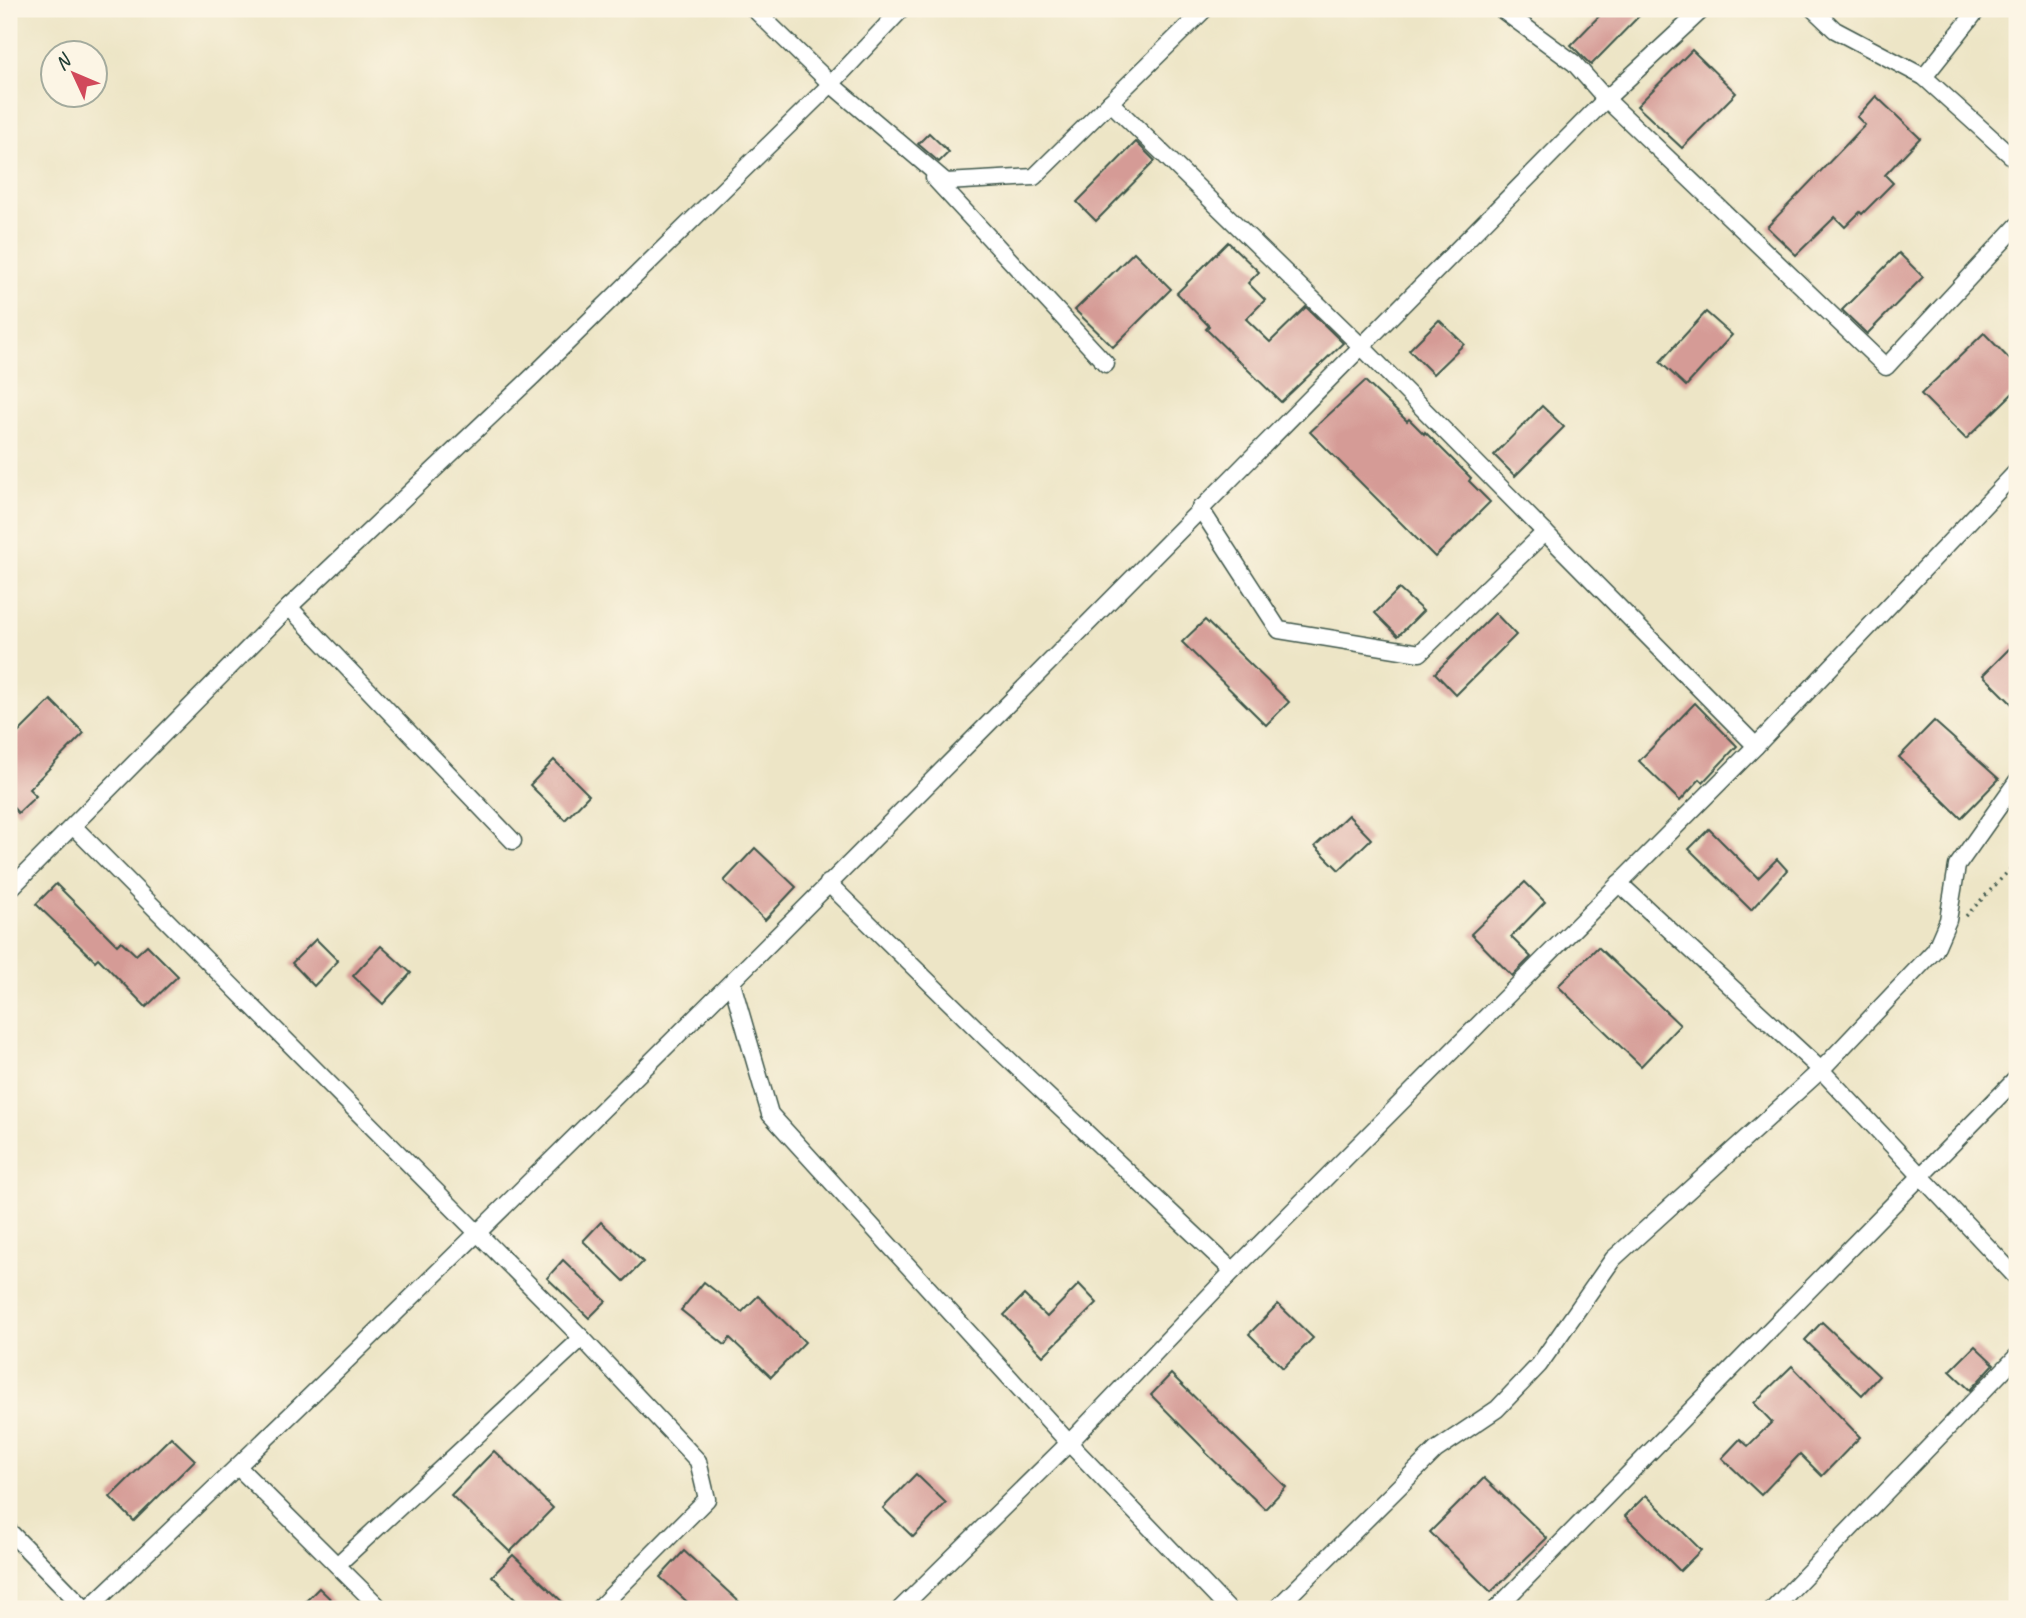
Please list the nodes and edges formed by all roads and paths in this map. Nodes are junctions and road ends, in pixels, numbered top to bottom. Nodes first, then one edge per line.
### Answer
1 (754, 9) edge
2 (902, 9) edge
3 (1205, 9) edge
4 (1501, 9) edge
5 (1703, 9) edge
6 (1813, 9) edge
7 (1978, 9) edge
8 (1924, 77) junction
9 (831, 84) junction
10 (1606, 99) junction
11 (1110, 102) junction
12 (911, 153) junction
13 (2017, 161) edge
14 (2017, 226) edge
15 (1361, 346) junction
16 (1106, 364) dead end
17 (2017, 471) edge
18 (1200, 508) junction
19 (1545, 532) junction
20 (289, 607) junction
21 (1756, 746) junction
22 (2017, 781) edge
23 (73, 826) junction
24 (513, 841) dead end
25 (2017, 862) edge
26 (828, 883) junction
27 (1619, 883) junction
28 (9, 890) edge
29 (1962, 920) dead end
30 (732, 982) junction
31 (1821, 1070) junction
32 (2017, 1078) edge
33 (1920, 1175) junction
34 (476, 1232) junction
35 (1233, 1271) junction
36 (2017, 1278) edge
37 (582, 1338) junction
38 (2017, 1356) edge
39 (1069, 1443) junction
40 (238, 1467) junction
41 (9, 1531) edge
42 (338, 1565) junction
43 (87, 1609) edge
44 (381, 1609) edge
45 (598, 1609) edge
46 (900, 1609) edge
47 (1228, 1609) edge
48 (1276, 1609) edge
49 (1496, 1609) edge
50 (1773, 1609) edge

1 - 9 street
2 - 9 street
3 - 11 street
4 - 10 street
5 - 10 street
6 - 8 street
7 - 8 street
8 - 13 street
9 - 12 street
9 - 20 street
10 - 14 street
10 - 15 street
11 - 12 street
11 - 15 street
12 - 16 street
15 - 18 street
15 - 19 street
17 - 21 street
18 - 19 street
18 - 26 street
19 - 21 street
20 - 23 street
20 - 24 street
21 - 27 street
22 - 31 street
23 - 28 street
23 - 34 street
25 - 29 path
26 - 30 street
26 - 35 street
27 - 31 street
27 - 35 street
30 - 34 street
30 - 39 street
31 - 33 street
31 - 48 street
32 - 33 street
33 - 36 street
33 - 49 street
34 - 37 street
34 - 40 street
35 - 39 street
37 - 42 street
37 - 45 street
38 - 50 street
39 - 46 street
39 - 47 street
40 - 42 street
40 - 43 street
41 - 43 street
42 - 44 street

